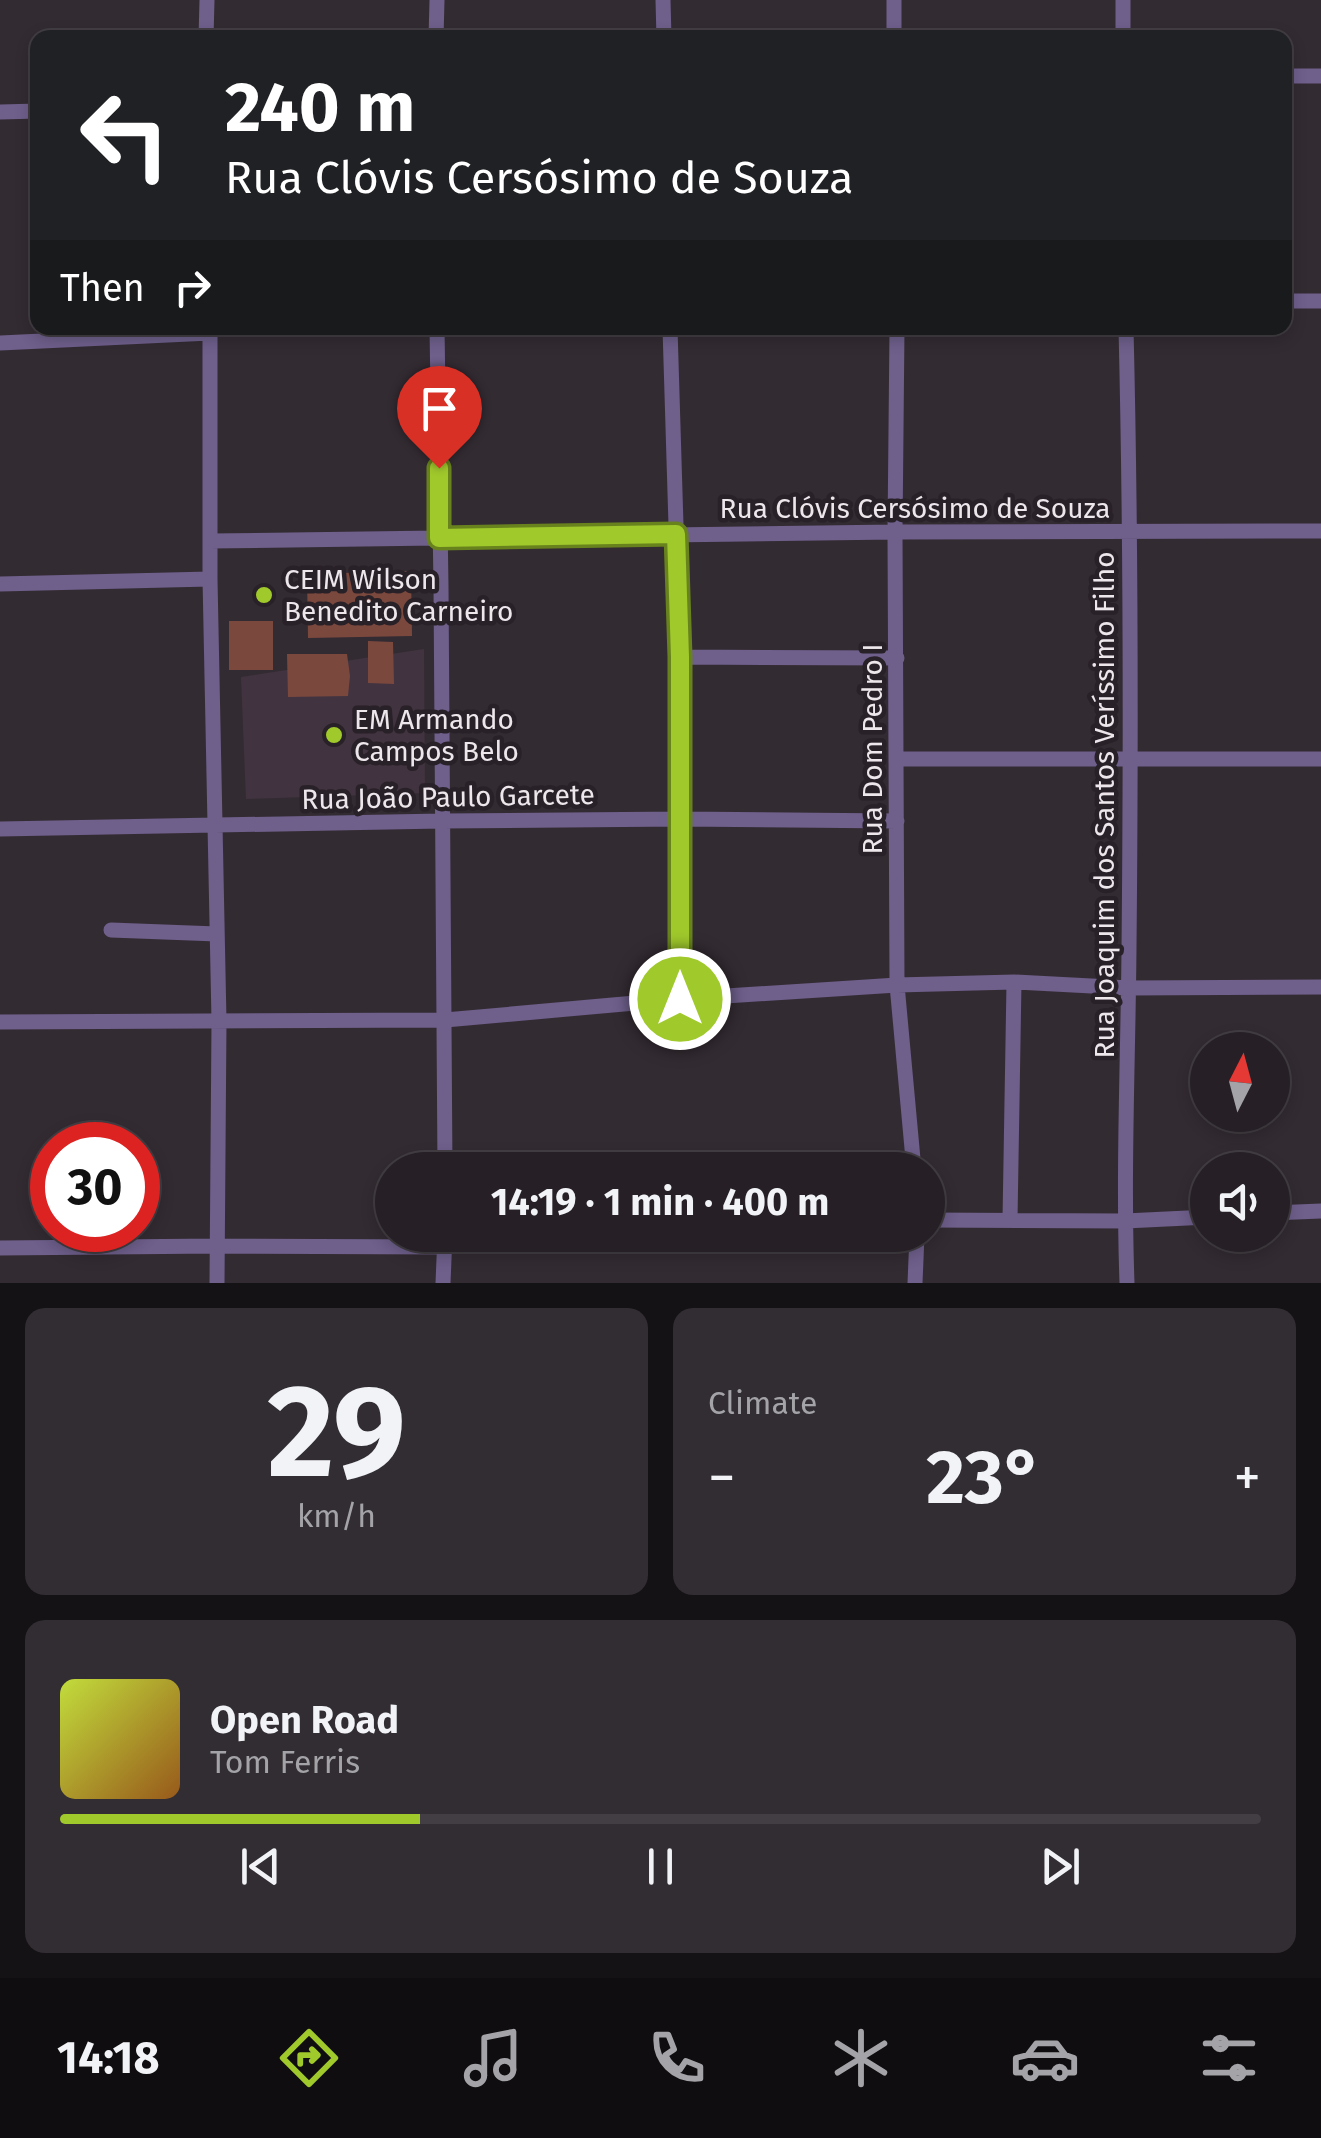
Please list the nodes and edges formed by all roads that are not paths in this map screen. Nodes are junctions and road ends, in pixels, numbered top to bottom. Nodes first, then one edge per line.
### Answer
1 (207, 0) edge
2 (437, 0) edge
3 (663, 0) edge
4 (894, 0) edge
5 (1123, 0) edge
6 (206, 30) edge
7 (436, 30) edge
8 (664, 30) edge
9 (894, 30) edge
10 (1123, 30) edge
11 (1292, 76) edge
12 (1321, 76) edge
13 (30, 111) edge
14 (0, 112) edge
15 (1292, 301) edge
16 (1321, 301) edge
17 (129, 335) edge
18 (210, 335) edge
19 (438, 335) edge
20 (670, 335) edge
21 (897, 335) edge
22 (1126, 335) edge
23 (0, 343) edge
24 (1321, 531) edge
25 (895, 532) junction
26 (1131, 532) junction
27 (676, 534) junction
28 (439, 538) junction
29 (210, 541) junction
30 (210, 579) junction
31 (0, 584) edge
32 (680, 657) junction
33 (897, 658) junction
34 (1130, 758) junction
35 (898, 759) junction
36 (1321, 759) edge
37 (680, 819) junction
38 (442, 821) junction
39 (897, 821) junction
40 (214, 826) junction
41 (0, 828) edge
42 (112, 930) dead end
43 (217, 934) junction
44 (1014, 982) junction
45 (898, 986) junction
46 (1321, 987) edge
47 (1129, 988) junction
48 (680, 999) junction
49 (445, 1020) junction
50 (219, 1021) junction
51 (0, 1022) edge
52 (445, 1152) edge
53 (912, 1152) edge
54 (1321, 1211) edge
55 (1290, 1213) edge
56 (1190, 1218) edge
57 (945, 1220) edge
58 (1010, 1220) junction
59 (1125, 1221) junction
60 (375, 1243) edge
61 (217, 1246) junction
62 (0, 1248) edge
63 (444, 1252) edge
64 (917, 1252) edge
65 (217, 1283) edge
66 (443, 1283) edge
67 (915, 1283) edge
68 (1126, 1283) edge

1 - 6 street
2 - 7 street
3 - 8 street
4 - 9 street
5 - 10 street
11 - 12 street
13 - 14 street
15 - 16 street
17 - 23 street
18 - 29 street
19 - 28 street
20 - 27 street
21 - 25 street, Rua Dom Pedro I
22 - 26 street, Rua Joaquim dos Santos Veríssimo Filho
24 - 26 street, Rua Clóvis Cersósimo de Souza
25 - 26 street, Rua Clóvis Cersósimo de Souza
25 - 27 street, Rua Clóvis Cersósimo de Souza
25 - 33 street, Rua Dom Pedro I
26 - 34 street, Rua Joaquim dos Santos Veríssimo Filho
27 - 28 street, Rua Clóvis Cersósimo de Souza
27 - 32 street
28 - 29 street, Rua Clóvis Cersósimo de Souza
28 - 38 street
29 - 30 street
30 - 31 street
30 - 40 street
32 - 33 street
32 - 37 street
33 - 35 street, Rua Dom Pedro I
34 - 35 street
34 - 36 street
34 - 47 street, Rua Joaquim dos Santos Veríssimo Filho
35 - 39 street, Rua Dom Pedro I
37 - 38 street, Rua João Paulo Garcete
37 - 39 street, Rua João Paulo Garcete
37 - 48 street
38 - 40 street, Rua João Paulo Garcete
38 - 49 street
39 - 45 street, Rua Dom Pedro I
40 - 41 street, Rua João Paulo Garcete
40 - 43 street
42 - 43 street
43 - 50 street
44 - 45 street
44 - 47 street
44 - 58 street
45 - 48 street
45 - 53 street, Rua Dom Pedro I
46 - 47 street
47 - 59 street, Rua Joaquim dos Santos Veríssimo Filho
48 - 49 street
49 - 50 street
49 - 52 street
50 - 51 street
50 - 61 street
54 - 55 street
56 - 59 street
57 - 58 street
58 - 59 street
59 - 68 street, Rua Joaquim dos Santos Veríssimo Filho
60 - 61 street
61 - 62 street
61 - 65 street
63 - 66 street
64 - 67 street

